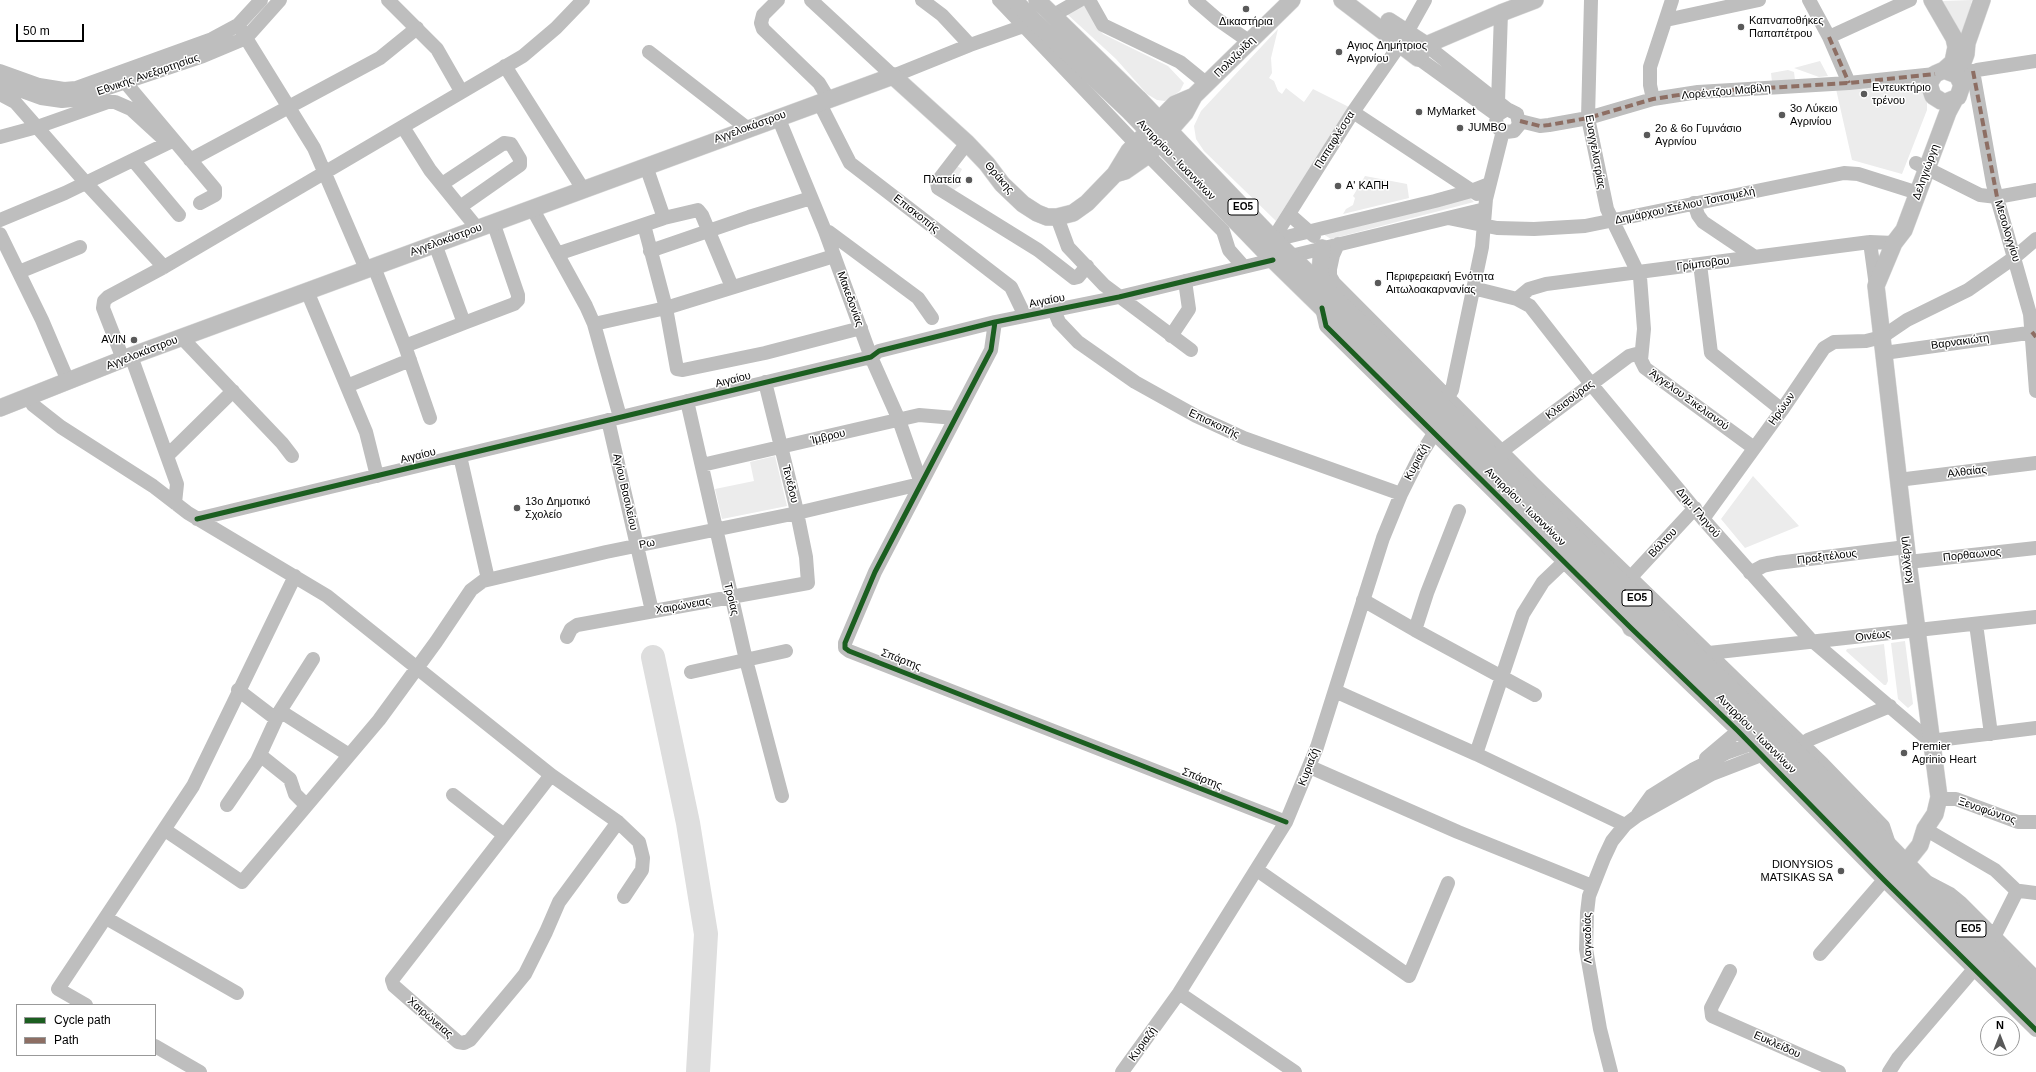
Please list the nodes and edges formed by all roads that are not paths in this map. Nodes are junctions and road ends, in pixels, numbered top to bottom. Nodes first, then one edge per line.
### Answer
1 (261, 0) edge
2 (280, 0) edge
3 (388, 0) edge
4 (583, 0) edge
5 (778, 0) edge
6 (811, 0) edge
7 (922, 0) edge
8 (999, 0) edge
9 (1014, 0) edge
10 (1037, 0) edge
11 (1080, 0) edge
12 (1089, 0) edge
13 (1195, 0) edge
14 (1292, 0) edge
15 (1342, 0) edge
16 (1359, 0) edge
17 (1425, 0) edge
18 (1535, 0) edge
19 (1591, 0) edge
20 (1672, 0) edge
21 (1759, 0) edge
22 (1809, 0) edge
23 (1910, 0) edge
24 (1932, 0) edge
25 (1982, 0) edge
26 (1057, 8) edge
27 (1501, 13) junction
28 (1666, 20) junction
29 (1029, 24) junction
30 (238, 25) junction
31 (417, 28) junction
32 (1829, 37) junction
33 (246, 38) junction
34 (1404, 38) junction
35 (1250, 42) junction
36 (970, 44) junction
37 (1422, 51) junction
38 (650, 52) dead end
39 (2036, 61) edge
40 (1959, 64) junction
41 (505, 66) junction
42 (0, 71) edge
43 (893, 76) junction
44 (121, 78) junction
45 (0, 83) edge
46 (1849, 83) junction
47 (1207, 84) junction
48 (461, 91) junction
49 (0, 94) edge
50 (1936, 98) junction
51 (1653, 99) junction
52 (1955, 99) junction
53 (823, 100) junction
54 (289, 108) junction
55 (1501, 108) junction
56 (1353, 112) junction
57 (778, 117) junction
58 (1588, 118) junction
59 (1520, 121) junction
60 (37, 127) junction
61 (403, 127) junction
62 (747, 128) junction
63 (1502, 131) junction
64 (1160, 132) junction
65 (0, 137) edge
66 (967, 143) junction
67 (1142, 150) junction
68 (133, 160) junction
69 (190, 160) junction
70 (646, 166) junction
71 (1922, 166) junction
72 (325, 172) junction
73 (86, 183) junction
74 (442, 184) junction
75 (1489, 184) junction
76 (583, 189) junction
77 (2036, 190) edge
78 (1471, 191) junction
79 (1912, 191) junction
80 (1997, 197) junction
81 (811, 198) junction
82 (200, 203) dead end
83 (1694, 203) junction
84 (1485, 204) junction
85 (460, 207) junction
86 (532, 208) junction
87 (1289, 214) junction
88 (179, 215) dead end
89 (1057, 217) junction
90 (664, 218) junction
91 (1448, 218) junction
92 (0, 220) edge
93 (1612, 221) junction
94 (485, 225) junction
95 (644, 225) junction
96 (1484, 227) junction
97 (825, 231) junction
98 (708, 232) junction
99 (1310, 232) junction
100 (0, 234) edge
101 (2036, 239) edge
102 (1274, 240) junction
103 (1870, 242) junction
104 (1894, 243) junction
105 (435, 244) junction
106 (1330, 246) junction
107 (80, 247) dead end
108 (650, 250) junction
109 (557, 254) junction
110 (834, 256) junction
111 (1291, 256) junction
112 (1755, 257) junction
113 (2015, 257) junction
114 (1273, 260) junction
115 (1700, 264) junction
116 (1087, 266) junction
117 (164, 267) junction
118 (1244, 267) junction
119 (370, 268) junction
120 (19, 272) junction
121 (1638, 272) junction
122 (1185, 281) junction
123 (1876, 286) junction
124 (732, 287) junction
125 (1473, 288) junction
126 (307, 291) junction
127 (1328, 291) junction
128 (1120, 297) junction
129 (1517, 299) junction
130 (666, 308) junction
131 (1322, 308) junction
132 (1054, 310) junction
133 (1025, 316) junction
134 (932, 318) dead end
135 (995, 322) junction
136 (464, 323) junction
137 (594, 324) junction
138 (861, 328) junction
139 (2035, 333) edge
140 (1171, 336) junction
141 (182, 338) junction
142 (1883, 345) junction
143 (405, 346) junction
144 (1191, 350) dead end
145 (1640, 353) junction
146 (871, 357) junction
147 (127, 358) junction
148 (410, 360) junction
149 (68, 381) junction
150 (765, 382) junction
151 (1591, 384) junction
152 (347, 386) junction
153 (233, 391) junction
154 (2036, 391) edge
155 (28, 397) junction
156 (1448, 397) junction
157 (687, 401) junction
158 (0, 408) edge
159 (1782, 410) junction
160 (430, 418) dead end
161 (614, 418) junction
162 (955, 418) junction
163 (899, 420) junction
164 (1435, 432) junction
165 (781, 448) junction
166 (1754, 448) junction
167 (1502, 451) junction
168 (167, 456) junction
169 (292, 456) dead end
170 (460, 456) junction
171 (2036, 463) edge
172 (702, 465) junction
173 (1472, 471) junction
174 (377, 476) junction
175 (1503, 476) junction
176 (1898, 480) junction
177 (920, 484) junction
178 (1534, 484) junction
179 (1401, 494) junction
180 (175, 503) junction
181 (1459, 511) dead end
182 (797, 513) junction
183 (1699, 514) junction
184 (197, 519) junction
185 (1582, 529) junction
186 (715, 530) junction
187 (637, 546) junction
188 (2036, 548) edge
189 (1589, 551) junction
190 (1907, 555) junction
191 (1564, 561) junction
192 (1750, 573) junction
193 (295, 576) junction
194 (1630, 577) junction
195 (488, 579) junction
196 (805, 585) joint
197 (731, 598) junction
198 (1363, 600) junction
199 (1624, 603) junction
200 (652, 611) junction
201 (2036, 617) edge
202 (1976, 624) junction
203 (1631, 628) junction
204 (1415, 630) junction
205 (1916, 631) junction
206 (567, 636) dead end
207 (1814, 643) junction
208 (786, 651) dead end
209 (1709, 653) junction
210 (313, 659) dead end
211 (746, 660) junction
212 (417, 669) junction
213 (691, 672) dead end
214 (1679, 676) junction
215 (1501, 678) junction
216 (1702, 680) junction
217 (238, 690) junction
218 (1335, 691) junction
219 (1535, 696) dead end
220 (1890, 706) junction
221 (278, 715) junction
222 (2036, 728) edge
223 (1738, 731) junction
224 (1991, 734) junction
225 (1808, 740) dead end
226 (1930, 741) junction
227 (1753, 750) junction
228 (1476, 754) junction
229 (260, 755) junction
230 (349, 755) junction
231 (1310, 767) junction
232 (1694, 769) junction
233 (551, 775) junction
234 (453, 795) dead end
235 (782, 796) dead end
236 (1939, 799) junction
237 (227, 805) dead end
238 (306, 805) junction
239 (1637, 816) junction
240 (618, 822) junction
241 (1286, 822) junction
242 (2036, 822) edge
243 (1625, 825) junction
244 (1925, 829) junction
245 (165, 830) junction
246 (504, 835) junction
247 (1893, 864) junction
248 (1257, 870) junction
249 (1924, 880) junction
250 (1448, 883) dead end
251 (1592, 886) junction
252 (2017, 891) junction
253 (2036, 893) edge
254 (624, 897) dead end
255 (106, 918) junction
256 (1994, 937) junction
257 (1820, 954) dead end
258 (1975, 968) junction
259 (1730, 971) dead end
260 (2036, 978) edge
261 (237, 993) dead end
262 (1180, 993) junction
263 (2036, 996) edge
264 (84, 1004) edge
265 (2036, 1015) edge
266 (2036, 1030) edge
267 (156, 1047) edge
268 (200, 1072) edge
269 (1122, 1072) edge
270 (1296, 1072) edge
271 (1611, 1072) edge
272 (1839, 1072) edge
273 (1890, 1072) edge

1 - 30 street, Εθνικής Ανεξαρτησίας
2 - 33 street, Εθνικής Ανεξαρτησίας
3 - 31 street
4 - 41 street
5 - 53 street, Επισκοπής
6 - 43 street
7 - 36 street
8 - 29 street
9 - 29 main road, Αντιρρίου - Ιωαννίνων / ΕΟ5
10 - 26 main road, Αντιρρίου - Ιωαννίνων / ΕΟ5
11 - 26 street
12 - 47 street
13 - 35 street
14 - 35 main road, Πολυζωίδη
15 - 34 main road
16 - 34 main road
17 - 34 street, Παπαφλέσσα
18 - 27 main road
19 - 58 street, Ευαγγελιστρίας
20 - 28 street
21 - 28 street
22 - 32 street
23 - 32 street
24 - 40 main road
25 - 40 main road
26 - 64 main road, Αντιρρίου - Ιωαννίνων / ΕΟ5
27 - 37 main road
27 - 55 street
28 - 51 street
29 - 36 street
29 - 64 main road, Αντιρρίου - Ιωαννίνων / ΕΟ5
29 - 67 street
30 - 33 street
30 - 44 street, Εθνικής Ανεξαρτησίας
31 - 48 street
31 - 54 street
32 - 46 street
33 - 44 street, Εθνικής Ανεξαρτησίας
33 - 54 street
34 - 37 main road
34 - 56 street, Παπαφλέσσα
35 - 47 main road, Πολυζωίδη
36 - 43 street
37 - 55 street
38 - 62 street
39 - 40 street, Λορέντζου Μαβίλη
40 - 46 street, Λορέντζου Μαβίλη
40 - 50 main road
40 - 52 main road, Δεληγιώργη
40 - 80 street, Μεσολογγίου
41 - 48 street
41 - 76 street
42 - 44 street, Εθνικής Ανεξαρτησίας
43 - 53 main road, Αγγελοκάστρου
43 - 66 main road, Θράκης
44 - 45 street, Εθνικής Ανεξαρτησίας
44 - 69 street
46 - 51 street, Λορέντζου Μαβίλη
47 - 64 main road, Πολυζωίδη
48 - 61 street
49 - 60 street
50 - 52 main road
50 - 71 main road, Δεληγιώργη
51 - 58 street, Λορέντζου Μαβίλη
52 - 71 main road, Δεληγιώργη
53 - 57 main road, Αγγελοκάστρου
53 - 133 street, Επισκοπής
54 - 69 street
54 - 72 street
55 - 59 street
55 - 63 street
56 - 78 street
56 - 87 street, Παπαφλέσσα
57 - 62 main road, Αγγελοκάστρου
57 - 81 street, Μακεδονίας
58 - 59 street, Λορέντζου Μαβίλη
58 - 93 street, Ευαγγελιστρίας
59 - 63 street
60 - 65 street
60 - 68 street
60 - 73 street
61 - 72 street
61 - 74 street
62 - 70 main road, Αγγελοκάστρου
63 - 75 street
64 - 67 main road, Θράκης
64 - 102 main road, Αντιρρίου - Ιωαννίνων / ΕΟ5
64 - 114 main road, Αντιρρίου - Ιωαννίνων / ΕΟ5
66 - 89 main road, Θράκης
66 - 116 street
67 - 89 main road, Θράκης
67 - 118 street
68 - 73 street
68 - 88 street
69 - 82 street
70 - 76 main road, Αγγελοκάστρου
70 - 90 street
71 - 79 main road, Δεληγιώργη
71 - 80 street
72 - 117 street
72 - 119 street
73 - 92 street
73 - 117 street
74 - 85 street
74 - 85 street
75 - 78 street
75 - 84 street
76 - 86 main road, Αγγελοκάστρου
77 - 80 street
78 - 84 street
78 - 99 street
79 - 83 street, Δημάρχου Στέλιου Τσιτσιμελή
79 - 104 main road, Δεληγιώργη
80 - 113 street, Μεσολογγίου
81 - 97 street, Μακεδονίας
81 - 98 street
83 - 93 street, Δημάρχου Στέλιου Τσιτσιμελή
83 - 112 street
84 - 91 street, Δημάρχου Στέλιου Τσιτσιμελή
84 - 96 street
85 - 94 street
86 - 94 main road, Αγγελοκάστρου
86 - 109 street, Αγίου Βασιλείου
87 - 99 street
87 - 102 street, Παπαφλέσσα
89 - 116 street
90 - 95 street
90 - 98 street
91 - 96 street, Δημάρχου Στέλιου Τσιτσιμελή
91 - 106 street, Δημάρχου Στέλιου Τσιτσιμελή
93 - 96 street, Δημάρχου Στέλιου Τσιτσιμελή
93 - 121 street, Ευαγγελιστρίας
94 - 105 main road, Αγγελοκάστρου
94 - 136 street
95 - 108 street
95 - 109 street
96 - 125 street
97 - 110 street, Μακεδονίας
97 - 134 street
98 - 108 street
98 - 124 street
99 - 102 street
99 - 106 street
100 - 120 street
101 - 113 street
102 - 111 main road, Αντιρρίου - Ιωαννίνων / ΕΟ5
103 - 104 street, Γρίμποβου
103 - 112 street, Γρίμποβου
103 - 123 street
104 - 123 main road, Δεληγιώργη
105 - 119 main road, Αγγελοκάστρου
105 - 136 street
106 - 111 street, Δημάρχου Στέλιου Τσιτσιμελή
106 - 127 main road
106 - 156 street
107 - 120 street
108 - 130 street
109 - 137 street, Αγίου Βασιλείου
110 - 124 street
110 - 138 street, Μακεδονίας
111 - 127 main road, Αντιρρίου - Ιωαννίνων / ΕΟ5
112 - 115 street, Γρίμποβου
113 - 139 street, Μεσολογγίου
113 - 142 street
114 - 118 street, Αιγαίου
114 - 131 main road, Αντιρρίου - Ιωαννίνων / ΕΟ5
115 - 121 street, Γρίμποβου
115 - 159 street
116 - 128 street
117 - 147 street
118 - 122 street, Αιγαίου
119 - 126 main road, Αγγελοκάστρου
119 - 143 street
120 - 149 street
121 - 129 street, Γρίμποβου
121 - 145 street
122 - 128 street, Αιγαίου
122 - 140 street
123 - 142 main road, Καλλέργη
124 - 130 street
125 - 129 street, Δημ. Γληνού
125 - 156 street
126 - 141 main road, Αγγελοκάστρου
126 - 152 street
127 - 175 main road, Αντιρρίου - Ιωαννίνων / ΕΟ5
128 - 132 street, Αιγαίου
128 - 140 street
129 - 151 street, Δημ. Γληνού
130 - 137 street
130 - 138 street
131 - 164 street
131 - 175 main road, Αντιρρίου - Ιωαννίνων / ΕΟ5
132 - 133 street, Αιγαίου
132 - 179 street, Επισκοπής
133 - 135 street, Αιγαίου
135 - 146 street, Αιγαίου
135 - 162 street, Σπάρτης
136 - 143 street
137 - 161 street, Αγίου Βασιλείου
138 - 146 street, Μακεδονίας
139 - 142 street, Βαρνακιώτη
139 - 154 street, Μεσολογγίου
140 - 144 street
141 - 147 main road, Αγγελοκάστρου
141 - 153 street
142 - 159 street, Ηρώων
142 - 176 main road, Καλλέργη
143 - 148 street
145 - 151 street, Κλεισούρας
145 - 166 street, Άγγελου Σικελιανού
146 - 150 street, Αιγαίου
146 - 163 street, Μακεδονίας
147 - 149 main road, Αγγελοκάστρου
147 - 168 street
148 - 152 street
148 - 160 street
149 - 155 main road, Αγγελοκάστρου
150 - 157 street, Αιγαίου
150 - 165 street, Τενέδου
151 - 167 street, Κλεισούρας
151 - 183 street, Δημ. Γληνού
152 - 174 street
153 - 168 street
153 - 169 street
155 - 158 main road, Αγγελοκάστρου
155 - 180 street
156 - 167 street
157 - 161 street, Αιγαίου
157 - 172 street, Τροίας
159 - 166 street, Ηρώων
161 - 170 street, Αιγαίου
161 - 187 street, Αγίου Βασιλείου
162 - 163 street, Ίμβρου
162 - 177 street, Σπάρτης
163 - 165 street, Ίμβρου
163 - 177 street, Μακεδονίας
164 - 173 street
164 - 179 street, Κυριαζή
165 - 172 street, Ίμβρου
165 - 182 street, Τενέδου
166 - 183 street, Ηρώων
167 - 178 street
168 - 180 street
170 - 174 street, Αιγαίου
170 - 195 street
171 - 176 street, Αλθαίας
172 - 186 street, Τροίας
173 - 175 main road
173 - 191 street
174 - 184 street, Αιγαίου
175 - 178 main road
175 - 189 main road, Αντιρρίου - Ιωαννίνων / ΕΟ5
175 - 199 main road, Αντιρρίου - Ιωαννίνων / ΕΟ5
176 - 190 main road, Καλλέργη
177 - 182 street, Ρω
177 - 241 street, Σπάρτης
178 - 185 street
179 - 198 street, Κυριαζή
180 - 184 street
181 - 204 street
182 - 186 street, Ρω
182 - 196 street, Τενέδου
183 - 192 street, Δημ. Γληνού
183 - 194 street, Βάλτου
184 - 193 street
185 - 189 main road
185 - 194 street
186 - 187 street, Ρω
186 - 197 street, Τροίας
187 - 195 street, Ρω
187 - 200 street, Αγίου Βασιλείου
188 - 190 street, Πορθαωνος
189 - 247 main road, Αντιρρίου - Ιωαννίνων / ΕΟ5
190 - 192 street, Πραξιτέλους
190 - 205 main road, Καλλέργη
191 - 203 street
191 - 215 street
192 - 207 street, Δημ. Γληνού
193 - 212 street
193 - 217 street
194 - 209 street
195 - 212 street, Ρω
196 - 197 street, Χαιρώνειας
197 - 200 street, Χαιρώνειας
197 - 211 street, Τροίας
198 - 204 street
198 - 218 street, Κυριαζή
199 - 203 main road
199 - 216 main road, Αντιρρίου - Ιωαννίνων / ΕΟ5
200 - 206 street, Χαιρώνειας
201 - 202 street, Οινέως
202 - 205 street, Οινέως
202 - 224 street
203 - 214 street
204 - 215 street
205 - 207 street, Οινέως
205 - 226 main road, Καλλέργη
207 - 209 street, Οινέως
207 - 220 street, Δημ. Γληνού
208 - 211 street
209 - 247 street
210 - 221 street
211 - 213 street
211 - 235 street, Τροίας
212 - 230 street, Ρω
212 - 233 street
214 - 216 main road
214 - 223 street
215 - 219 street
215 - 228 street
216 - 247 main road, Αντιρρίου - Ιωαννίνων / ΕΟ5
217 - 221 street
217 - 245 street
218 - 228 street
218 - 231 street, Κυριαζή
220 - 225 street
220 - 226 street, Δημ. Γληνού
221 - 229 street
221 - 230 street
222 - 224 street
223 - 227 street
223 - 232 street, Λαγκαδιάς
224 - 226 street
226 - 236 main road, Καλλέργη
227 - 232 street, Λαγκαδιάς
227 - 239 street, Λαγκαδιάς
227 - 247 street
228 - 243 street
229 - 237 street
229 - 238 street
230 - 238 street, Ρω
231 - 241 street, Κυριαζή
231 - 251 street
232 - 239 street, Λαγκαδιάς
233 - 240 street
233 - 246 street, Χαιρώνειας
234 - 246 street
236 - 242 street, Ξενοφώντος
236 - 244 main road, Καλλέργη
238 - 245 street, Ρω
239 - 243 street, Λαγκαδιάς
240 - 246 street, Χαιρώνειας
240 - 254 street
241 - 248 street, Κυριαζή
243 - 251 street, Λαγκαδιάς
244 - 247 main road, Καλλέργη
244 - 252 street
245 - 255 street
247 - 249 main road, Αντιρρίου - Ιωαννίνων / ΕΟ5
247 - 257 street
247 - 258 street
247 - 265 main road, Αντιρρίου - Ιωαννίνων / ΕΟ5
248 - 250 street
248 - 262 street, Κυριαζή
249 - 256 street
249 - 263 main road, Αντιρρίου - Ιωαννίνων / ΕΟ5
251 - 271 street, Λαγκαδιάς
252 - 253 street
252 - 256 street
255 - 261 street
255 - 264 street
256 - 260 street
258 - 266 street
258 - 273 street
259 - 272 street, Ευκλείδου
262 - 269 street, Κυριαζή
262 - 270 street
267 - 268 street

